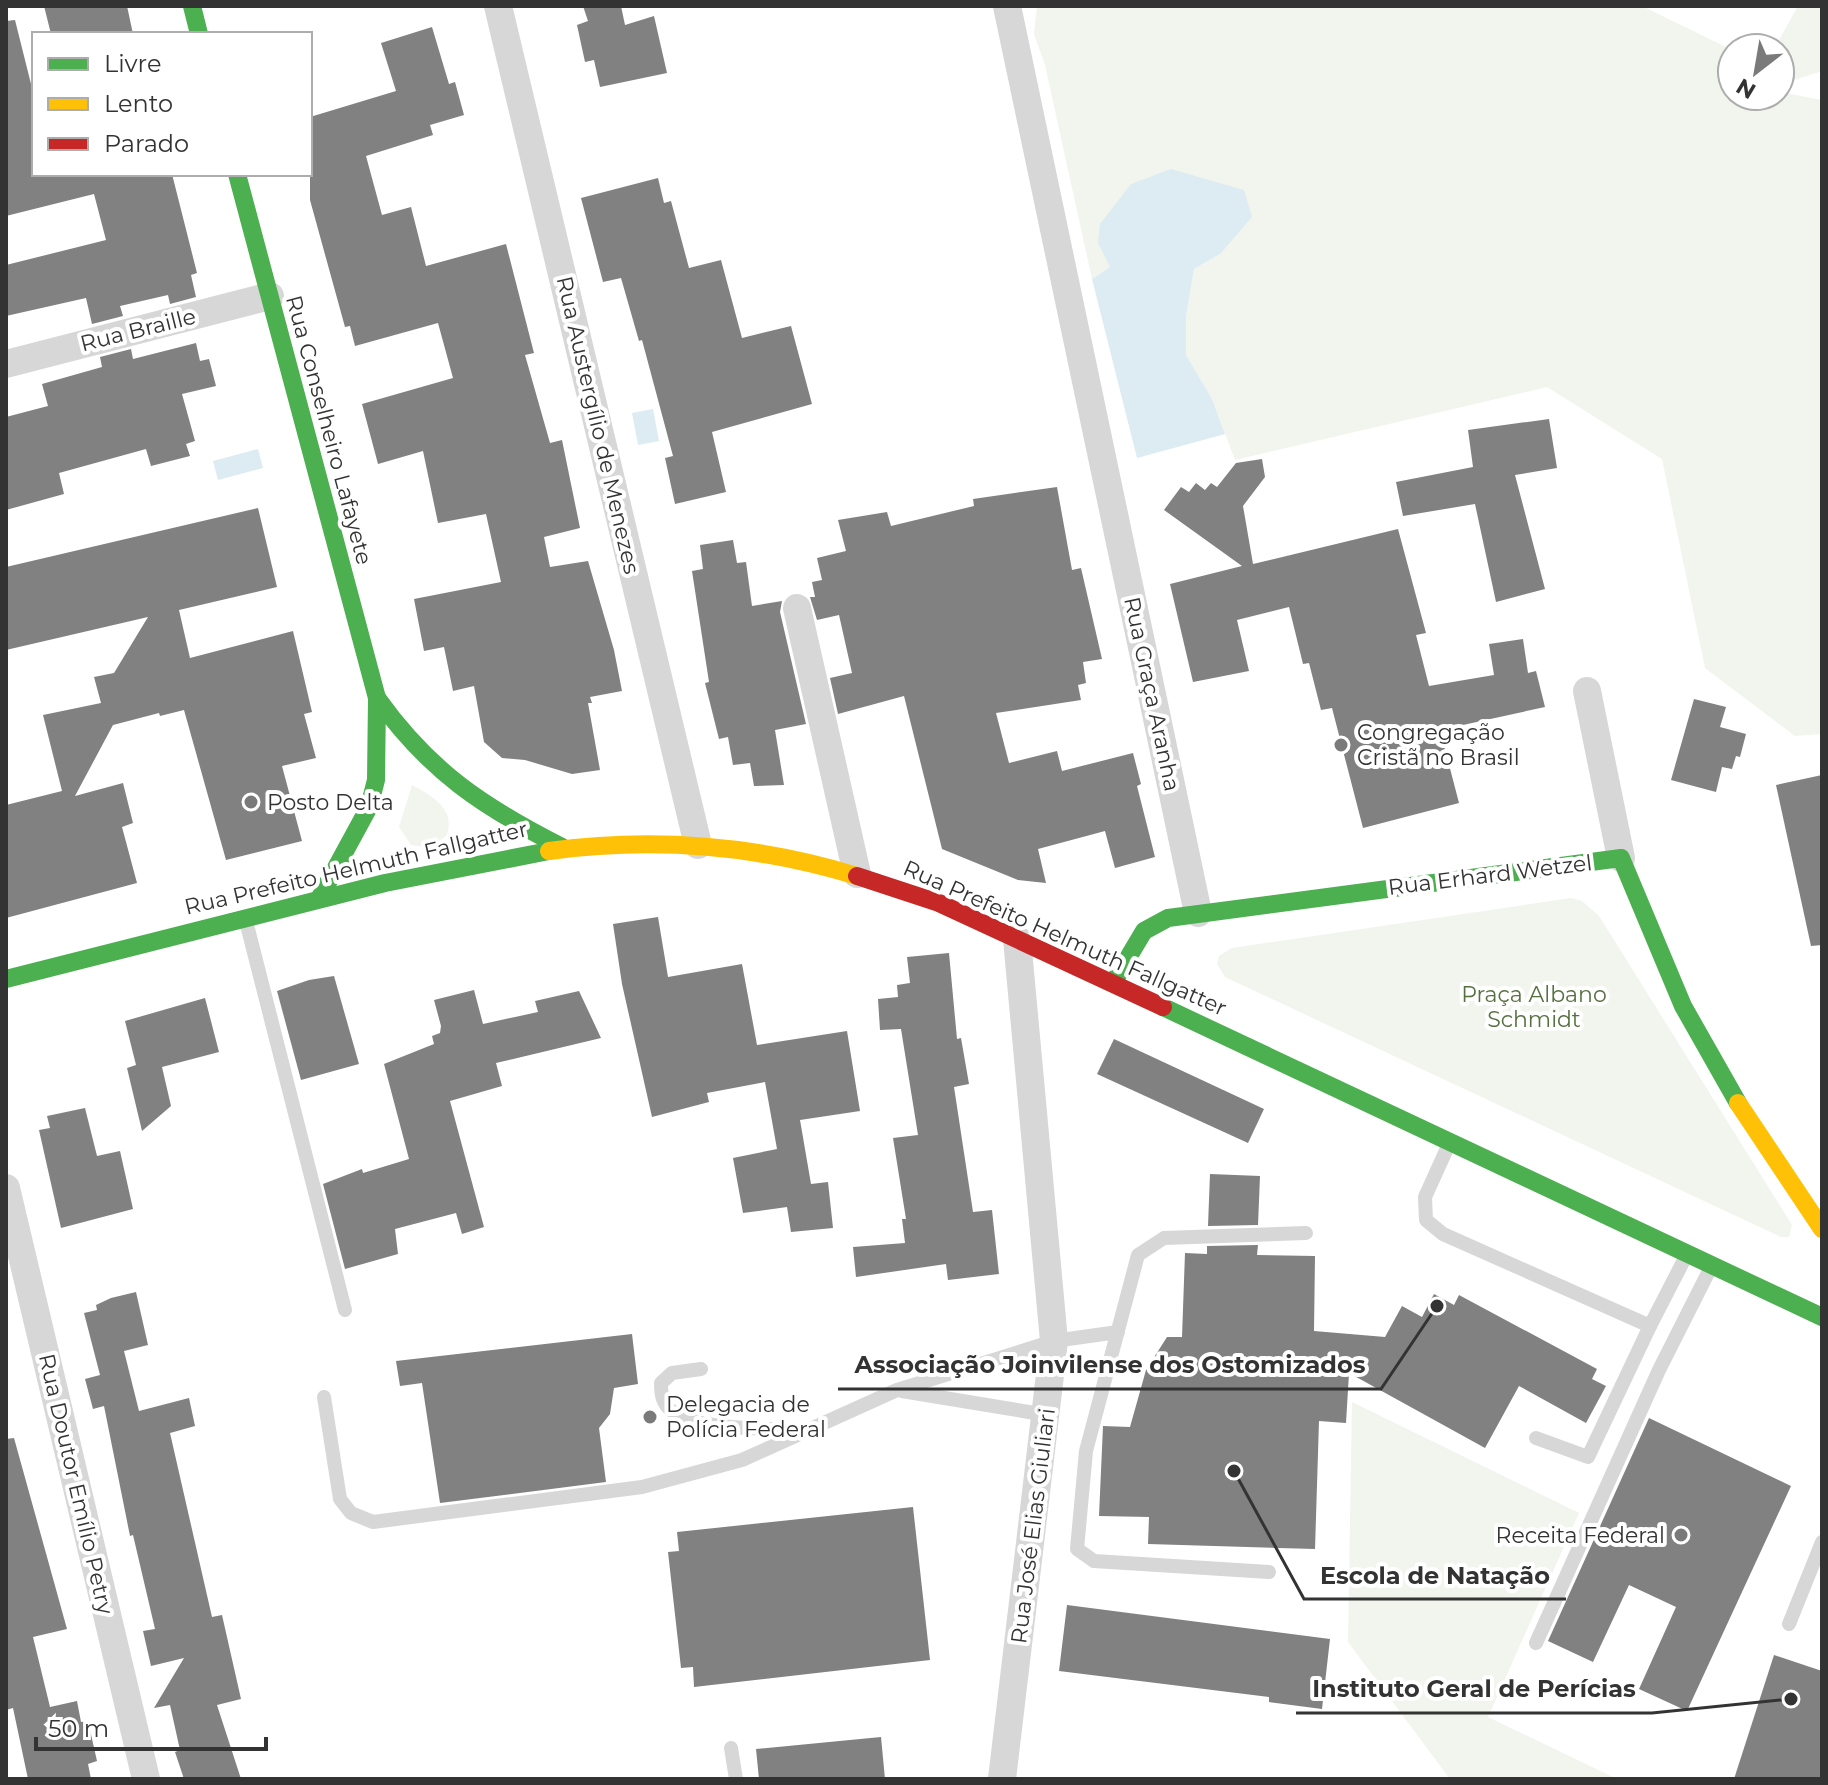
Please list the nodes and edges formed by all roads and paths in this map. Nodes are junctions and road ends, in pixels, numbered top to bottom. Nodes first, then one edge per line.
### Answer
1 (192, 6) edge
2 (498, 6) edge
3 (1007, 6) edge
4 (198, 32) edge
5 (238, 176) edge
6 (270, 296) junction
7 (6, 364) edge
8 (797, 608) dead end
9 (1587, 691) dead end
10 (377, 698) junction
11 (698, 845) junction
12 (562, 847) junction
13 (1621, 858) junction
14 (857, 874) junction
15 (319, 899) junction
16 (1198, 913) junction
17 (245, 917) junction
18 (1017, 939) junction
19 (6, 979) edge
20 (1113, 983) junction
21 (1451, 1139) junction
22 (6, 1188) edge
23 (1822, 1229) edge
24 (1306, 1233) dead end
25 (1688, 1251) junction
26 (1713, 1263) junction
27 (345, 1310) dead end
28 (1820, 1310) edge
29 (1650, 1326) junction
30 (1118, 1332) junction
31 (1054, 1341) junction
32 (701, 1369) dead end
33 (897, 1390) junction
34 (324, 1397) dead end
35 (1048, 1415) junction
36 (807, 1431) junction
37 (1536, 1438) dead end
38 (1822, 1542) edge
39 (1269, 1572) dead end
40 (1789, 1624) dead end
41 (1536, 1643) dead end
42 (731, 1748) dead end
43 (146, 1779) edge
44 (736, 1779) edge
45 (1002, 1779) edge

1 - 4 street
2 - 11 street, Rua Austergílio de Menezes
3 - 16 street, Rua Graça Aranha
5 - 6 street, Rua Conselheiro Lafayete
6 - 7 street, Rua Braille
6 - 10 street, Rua Conselheiro Lafayete
8 - 14 street
9 - 13 street
10 - 12 street, Rua Conselheiro Lafayete
10 - 15 street, Rua Conselheiro Lafayete
11 - 12 street, Rua Prefeito Helmuth Fallgatter
11 - 14 street, Rua Prefeito Helmuth Fallgatter
12 - 15 street, Rua Prefeito Helmuth Fallgatter
13 - 16 street, Rua Erhard Wetzel
13 - 23 street, Rua Erhard Wetzel
14 - 18 street, Rua Prefeito Helmuth Fallgatter
15 - 17 street, Rua Prefeito Helmuth Fallgatter
16 - 20 street, Rua Erhard Wetzel
17 - 19 street, Rua Prefeito Helmuth Fallgatter
17 - 27 lane
18 - 20 street, Rua Prefeito Helmuth Fallgatter
18 - 31 street, Rua José Elias Giuliari
20 - 21 street, Rua Prefeito Helmuth Fallgatter
21 - 25 street, Rua Prefeito Helmuth Fallgatter
21 - 29 lane
22 - 43 street, Rua Doutor Emílio Petry
24 - 30 lane
25 - 26 street, Rua Prefeito Helmuth Fallgatter
25 - 29 lane
26 - 28 street, Rua Prefeito Helmuth Fallgatter
26 - 41 lane
29 - 37 lane
30 - 31 lane
30 - 39 lane
31 - 33 lane
31 - 35 street, Rua José Elias Giuliari
32 - 36 lane
33 - 35 lane
33 - 36 lane
34 - 36 lane
35 - 45 street, Rua José Elias Giuliari
38 - 40 lane
42 - 44 lane

